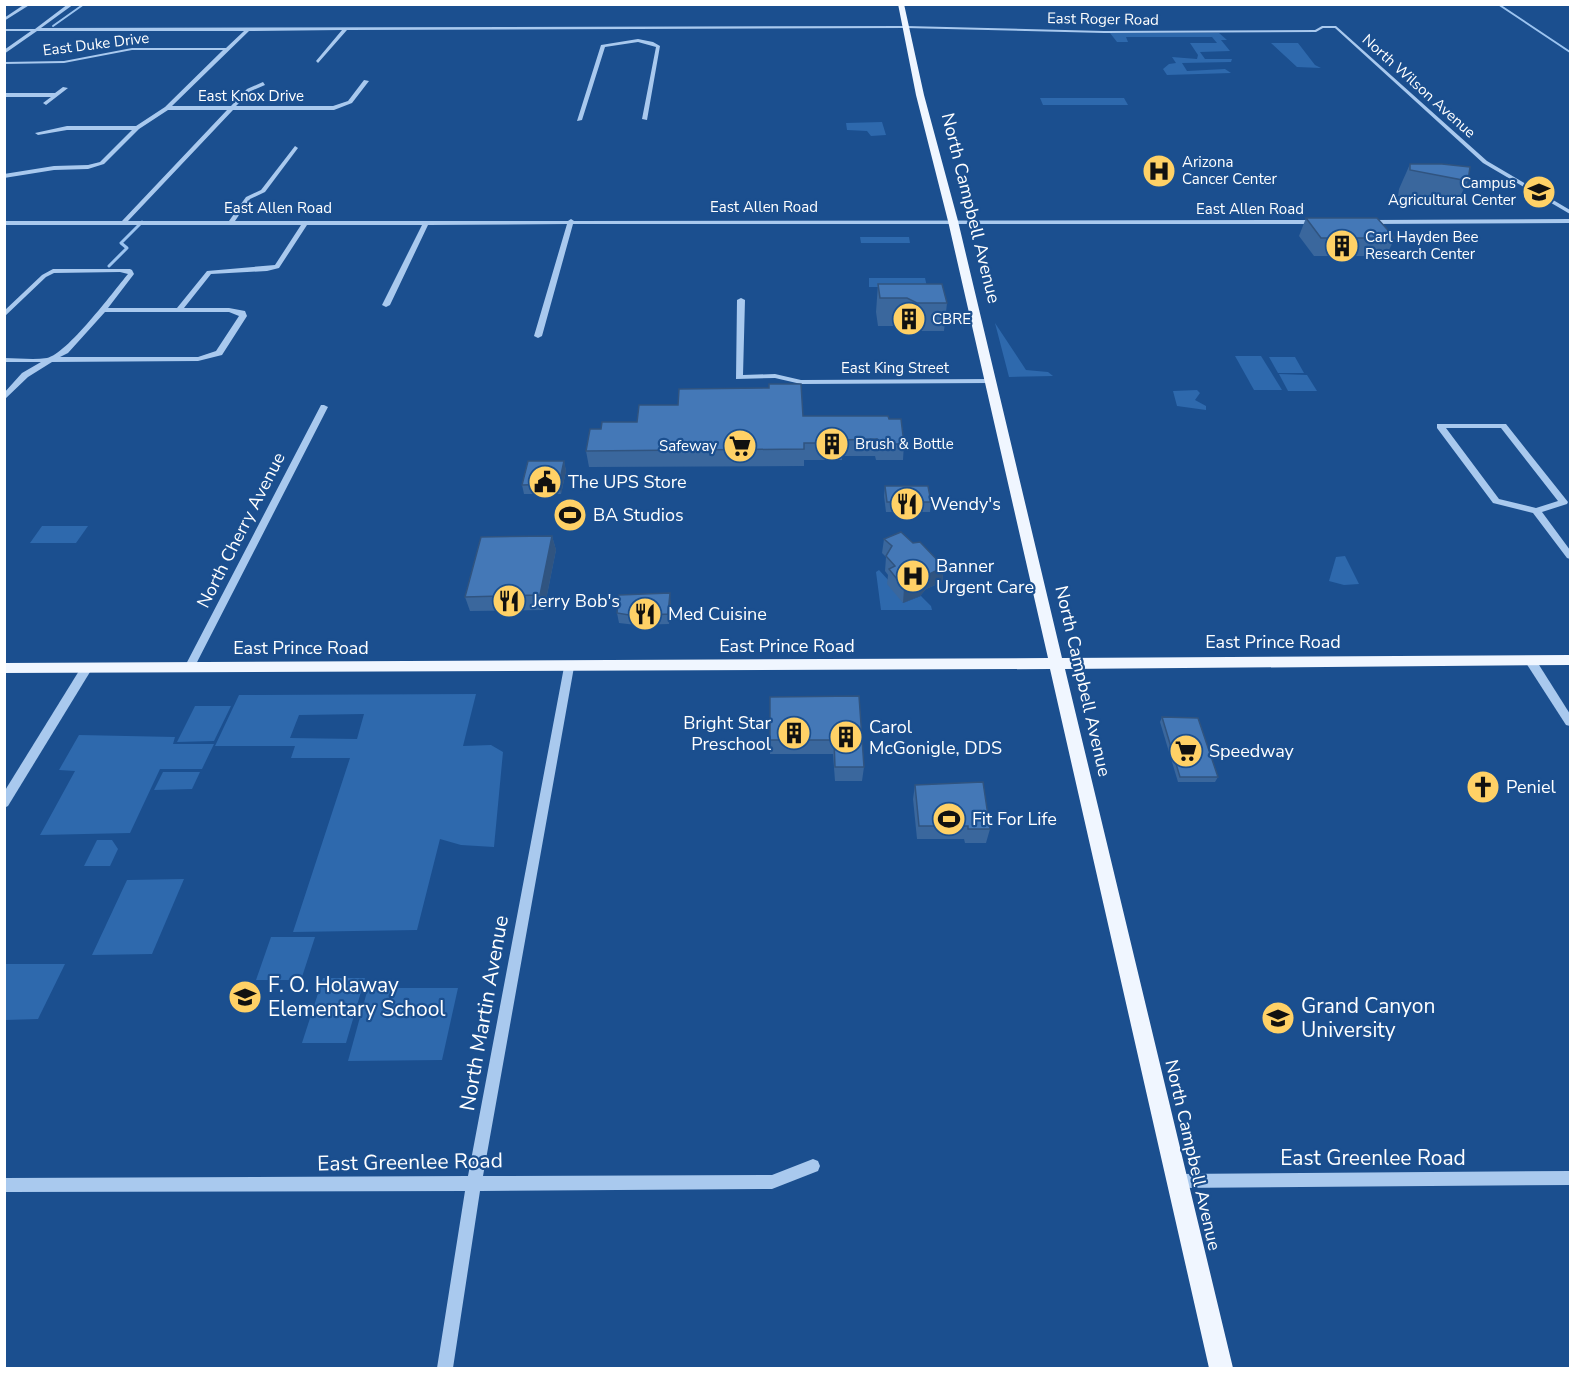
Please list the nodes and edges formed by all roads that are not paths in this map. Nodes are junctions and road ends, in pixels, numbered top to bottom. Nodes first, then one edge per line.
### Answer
1 (29, 4) edge
2 (72, 4) edge
3 (901, 4) edge
4 (21, 10) junction
5 (4, 11) edge
6 (4, 20) edge
7 (906, 27) junction
8 (1336, 27) joint
9 (249, 28) junction
10 (346, 28) junction
11 (4, 30) edge
12 (37, 30) junction
13 (227, 49) junction
14 (4, 53) edge
15 (318, 62) dead end
16 (4, 63) edge
17 (366, 81) dead end
18 (263, 84) dead end
19 (65, 88) dead end
20 (4, 95) edge
21 (56, 95) junction
22 (46, 103) dead end
23 (167, 108) junction
24 (233, 108) junction
25 (645, 118) dead end
26 (579, 120) dead end
27 (137, 128) junction
28 (38, 133) dead end
29 (295, 148) dead end
30 (4, 176) edge
31 (950, 207) junction
32 (1570, 212) edge
33 (1570, 220) edge
34 (572, 221) junction
35 (953, 221) junction
36 (1025, 221) dead end
37 (4, 222) edge
38 (124, 222) junction
39 (231, 222) junction
40 (306, 222) junction
41 (426, 222) junction
42 (1328, 222) edge
43 (1361, 222) edge
44 (741, 300) dead end
45 (386, 305) dead end
46 (103, 310) junction
47 (179, 310) junction
48 (4, 315) edge
49 (538, 336) dead end
50 (4, 360) edge
51 (49, 360) junction
52 (990, 381) junction
53 (4, 398) edge
54 (324, 407) dead end
55 (1536, 511) junction
56 (1570, 556) edge
57 (1530, 660) junction
58 (1570, 660) edge
59 (1055, 663) junction
60 (569, 667) junction
61 (4, 668) edge
62 (189, 668) junction
63 (86, 669) junction
64 (1570, 722) edge
65 (4, 803) edge
66 (813, 1166) dead end
67 (1570, 1178) edge
68 (1176, 1181) junction
69 (474, 1182) junction
70 (4, 1185) edge
71 (445, 1368) edge
72 (1221, 1368) edge

1 - 4 street
2 - 12 street
3 - 7 main road, North Campbell Avenue
4 - 5 street
4 - 6 street
7 - 8 street, East Roger Road
7 - 10 street, East Roger Road
7 - 31 main road, North Campbell Avenue
8 - 32 street, North Wilson Avenue
9 - 10 street, East Roger Road
9 - 12 street, East Roger Road
9 - 13 street
10 - 15 street
11 - 12 street, East Roger Road
12 - 14 street
13 - 16 street, East Duke Drive
13 - 23 street
17 - 24 street, East Knox Drive
18 - 24 street
19 - 21 street
20 - 21 street
21 - 22 street
23 - 24 street, East Knox Drive
23 - 27 street
24 - 38 street
25 - 26 street
27 - 28 street
27 - 30 street
29 - 39 street
31 - 35 main road, North Campbell Avenue
31 - 36 street
33 - 43 street
34 - 35 street, East Allen Road
34 - 41 street, East Allen Road
34 - 49 street
35 - 42 street, East Allen Road
35 - 52 main road, North Campbell Avenue
37 - 38 street, East Allen Road
38 - 39 street, East Allen Road
39 - 40 street, East Allen Road
40 - 41 street, East Allen Road
40 - 47 street
41 - 45 street
44 - 52 street, East King Street
46 - 47 street
46 - 48 street
46 - 51 street
47 - 51 street
50 - 51 street
51 - 53 street
52 - 59 main road, North Campbell Avenue
54 - 62 street, North Cherry Avenue
55 - 55 street
55 - 56 street
57 - 58 main road, East Prince Road
57 - 59 main road, East Prince Road
57 - 64 street
59 - 60 main road, East Prince Road
59 - 68 main road, North Campbell Avenue
60 - 62 main road, East Prince Road
60 - 69 street, North Martin Avenue
61 - 63 main road, East Prince Road
62 - 63 main road, East Prince Road
63 - 65 street
66 - 69 street, East Greenlee Road
67 - 68 street, East Greenlee Road
68 - 72 main road, North Campbell Avenue
69 - 70 street, East Greenlee Road
69 - 71 street, North Martin Avenue

